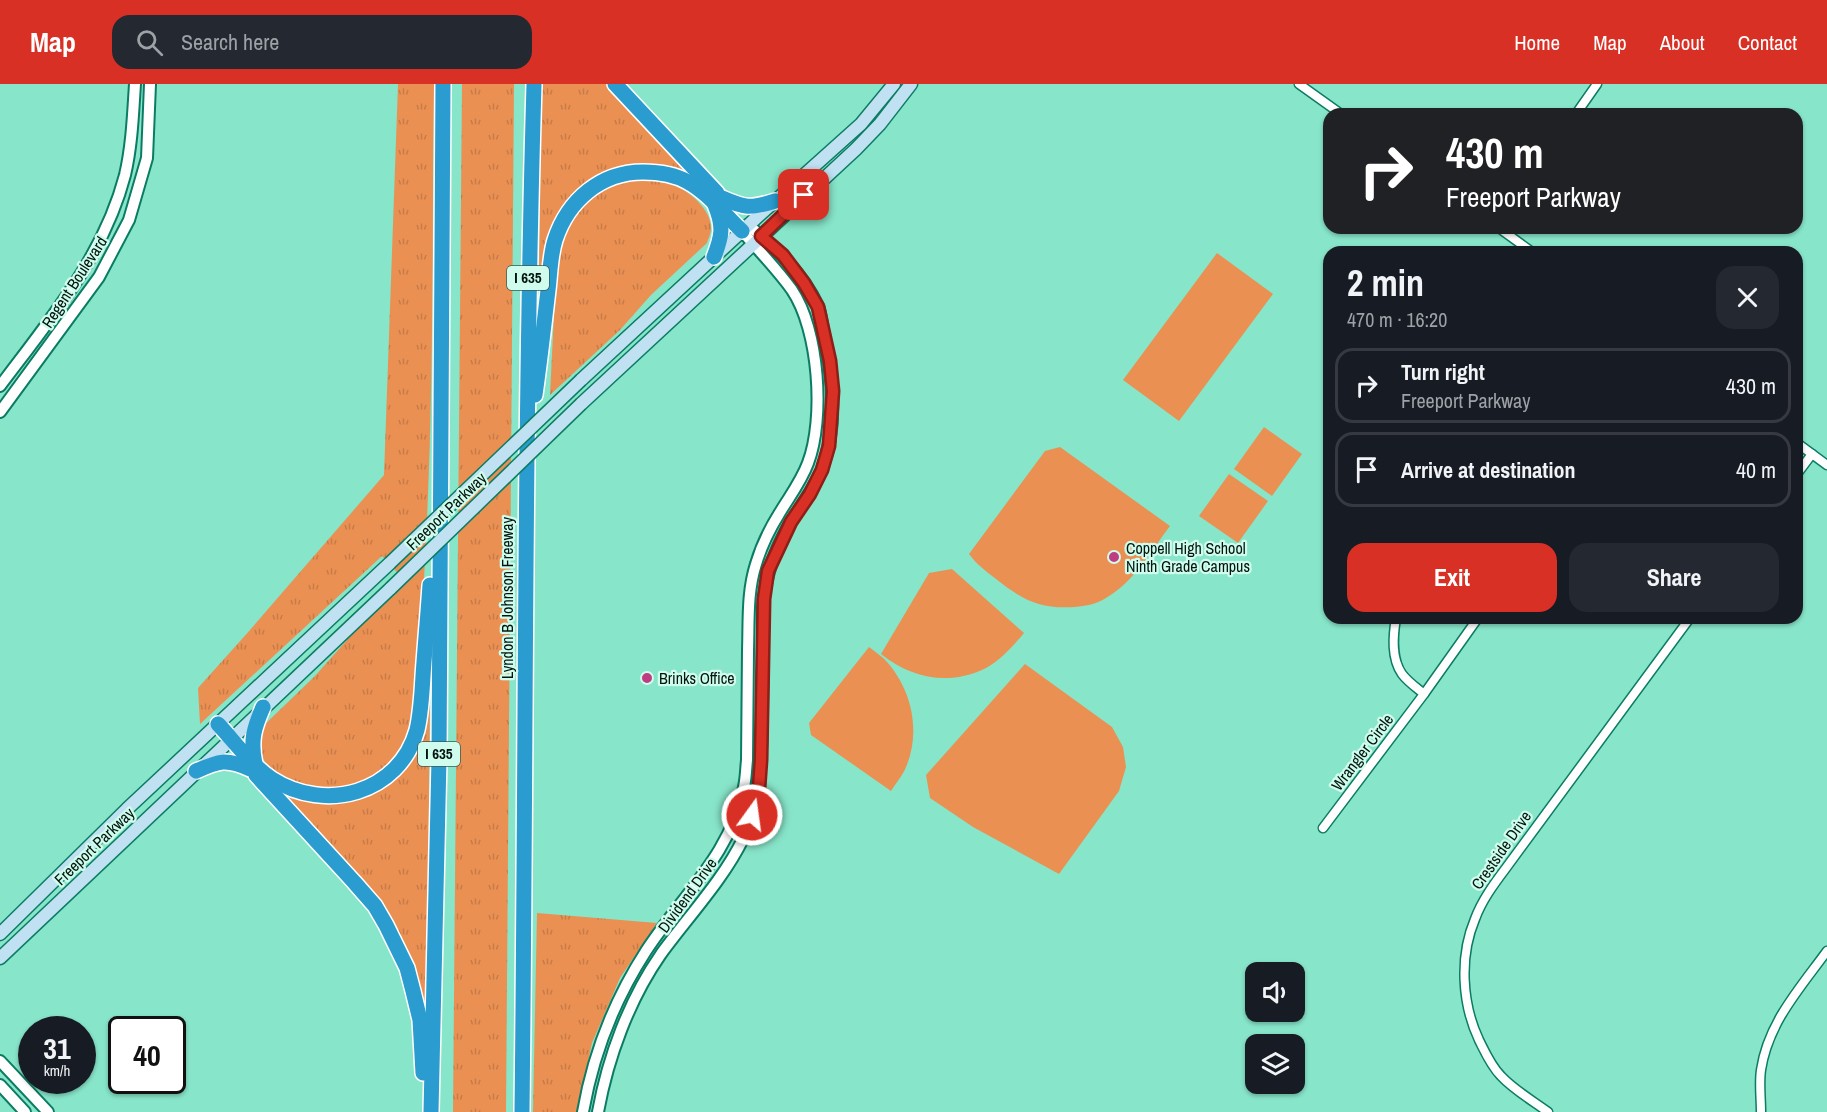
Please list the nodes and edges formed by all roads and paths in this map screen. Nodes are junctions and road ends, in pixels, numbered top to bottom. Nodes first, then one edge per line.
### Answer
1 (135, 84) edge
2 (150, 84) edge
3 (442, 84) edge
4 (534, 84) edge
5 (615, 84) edge
6 (894, 84) edge
7 (910, 84) edge
8 (1299, 84) edge
9 (1597, 84) edge
10 (1333, 108) edge
11 (1580, 108) edge
12 (774, 201) junction
13 (718, 202) junction
14 (745, 228) junction
15 (1507, 234) edge
16 (757, 240) junction
17 (1524, 246) edge
18 (714, 257) junction
19 (0, 386) edge
20 (440, 396) junction
21 (0, 412) edge
22 (1803, 447) edge
23 (1812, 454) junction
24 (1827, 465) edge
25 (1803, 466) edge
26 (526, 472) junction
27 (755, 565) junction
28 (768, 571) junction
29 (1395, 624) edge
30 (1474, 624) edge
31 (1686, 624) edge
32 (748, 691) junction
33 (762, 691) junction
34 (1424, 694) junction
35 (264, 707) junction
36 (216, 727) junction
37 (228, 740) junction
38 (253, 766) junction
39 (196, 771) junction
40 (1323, 828) dead end
41 (0, 934) edge
42 (1827, 951) edge
43 (0, 958) edge
44 (0, 1061) edge
45 (0, 1085) edge
46 (26, 1112) edge
47 (48, 1112) edge
48 (425, 1112) edge
49 (431, 1112) edge
50 (522, 1112) edge
51 (583, 1112) edge
52 (598, 1112) edge
53 (1548, 1112) edge
54 (1761, 1112) edge

1 - 19 street, Regent Boulevard
2 - 21 street, Regent Boulevard
3 - 20 highway, I 635
4 - 26 highway, Lyndon B Johnson Freeway / I 635
5 - 13 highway
6 - 12 main road, Freeport Parkway
7 - 16 main road, Freeport Parkway
8 - 10 street
9 - 11 street
12 - 13 highway
12 - 14 main road, Freeport Parkway
13 - 14 highway
13 - 18 highway
13 - 26 highway
14 - 16 street, Dividend Drive
14 - 18 main road, Freeport Parkway
15 - 17 street
16 - 27 street, Dividend Drive
16 - 28 street, Dividend Drive
16 - 35 main road, Freeport Parkway, bridge
18 - 36 main road, Freeport Parkway, bridge
20 - 38 highway
20 - 49 highway, I 635
22 - 23 street
23 - 24 street
23 - 25 street
26 - 50 highway, Lyndon B Johnson Freeway / I 635
27 - 28 street
27 - 32 street, Dividend Drive
28 - 33 street, Dividend Drive
29 - 34 street
30 - 34 street, Wrangler Circle
31 - 53 street, Crestside Drive
32 - 33 street
32 - 51 street, Dividend Drive
33 - 52 street, Dividend Drive
34 - 40 street, Wrangler Circle
35 - 37 main road, Freeport Parkway
35 - 38 highway
36 - 37 highway
36 - 41 main road, Freeport Parkway
37 - 38 highway
37 - 39 main road, Freeport Parkway
38 - 39 highway
38 - 48 highway
39 - 43 main road, Freeport Parkway
42 - 54 street
44 - 47 street
45 - 46 street

